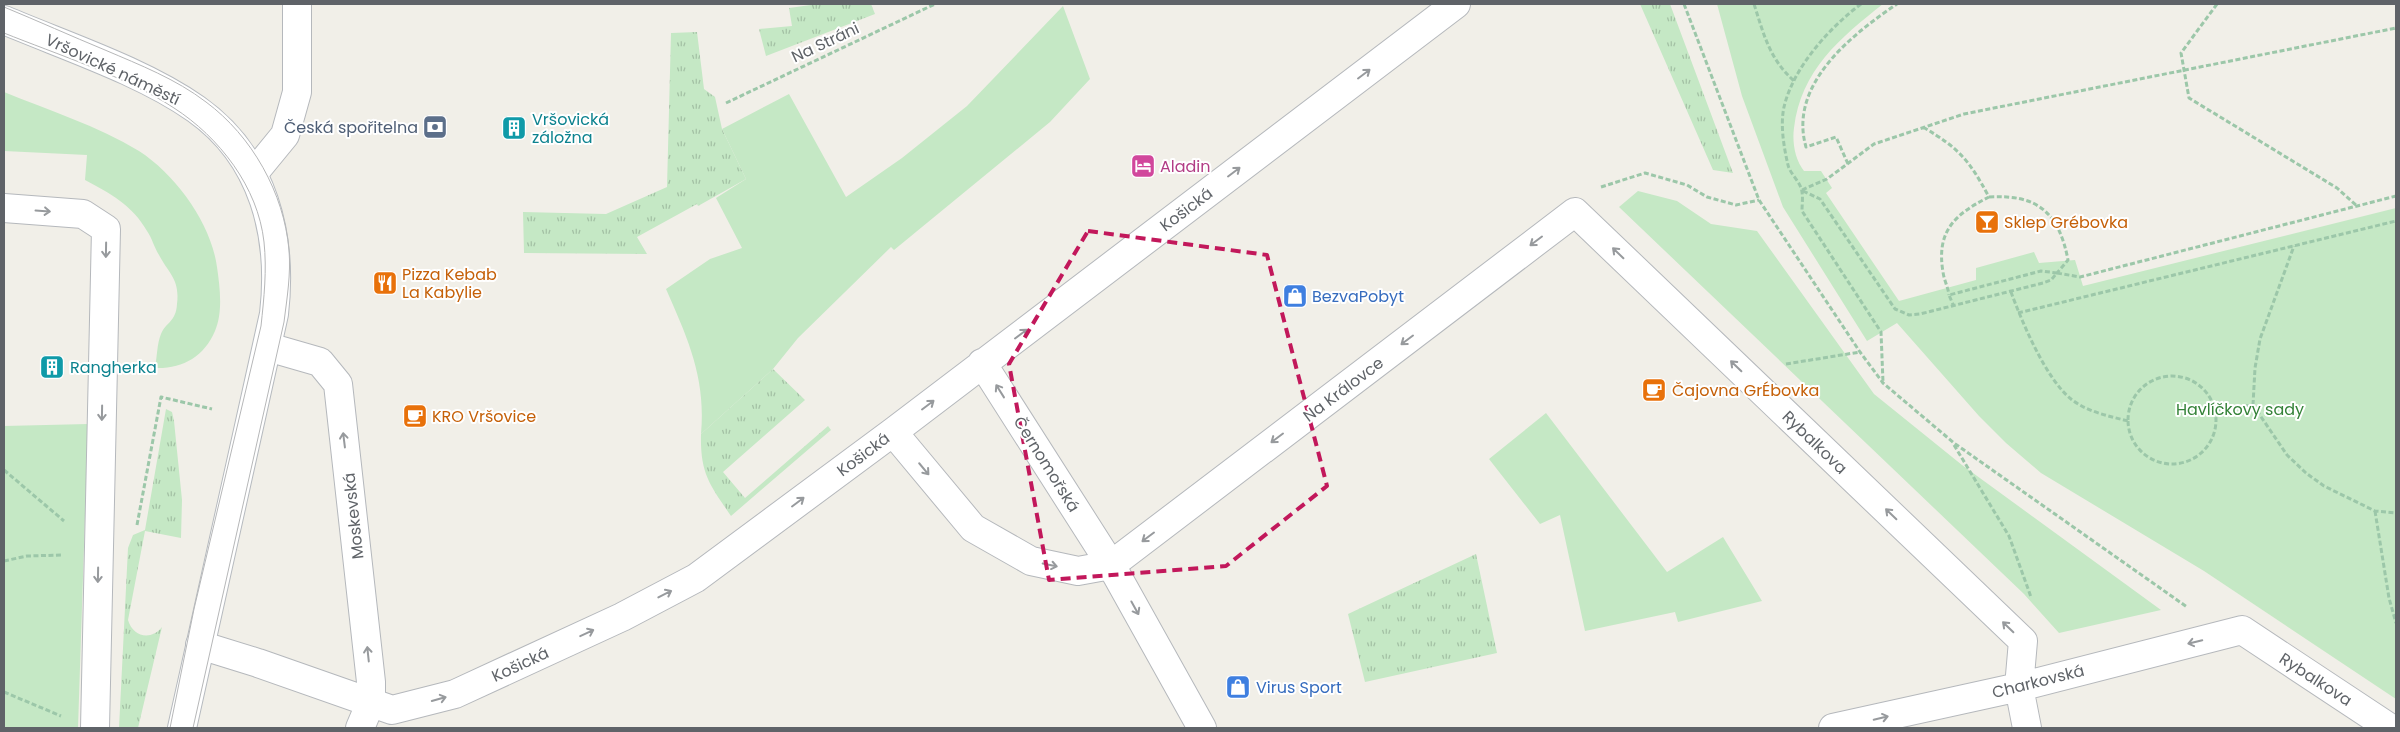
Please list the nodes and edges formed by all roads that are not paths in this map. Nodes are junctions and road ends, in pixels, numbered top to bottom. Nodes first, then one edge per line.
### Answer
1 (297, 4) edge
2 (1456, 4) edge
3 (4, 20) edge
4 (253, 174) junction
5 (4, 208) edge
6 (1575, 212) joint
7 (268, 348) junction
8 (982, 363) junction
9 (893, 432) junction
10 (1111, 565) junction
11 (2242, 630) joint
12 (200, 645) junction
13 (2019, 687) junction
14 (389, 714) edge
15 (95, 728) edge
16 (182, 728) edge
17 (360, 728) edge
18 (1202, 728) edge
19 (1833, 728) edge
20 (2027, 728) edge
21 (2390, 728) edge

1 - 4 street
8 -> 2 street, Košická
3 - 4 street, Vršovické náměstí
4 - 7 street, Vršovické náměstí
5 -> 15 street
6 -> 10 street, Na Královce
13 -> 6 street, Rybalkova
7 - 12 street
14 -> 7 street, Moskevská
9 -> 8 street, Košická
10 -> 8 street, Černomořská
9 -> 10 street
14 -> 9 street, Košická
10 -> 18 street, Černomořská
11 -> 13 street, Charkovská
11 - 21 street, Rybalkova
12 - 14 street
12 - 16 street
19 -> 13 street, Charkovská
13 - 20 street
14 - 17 street, Moskevská

